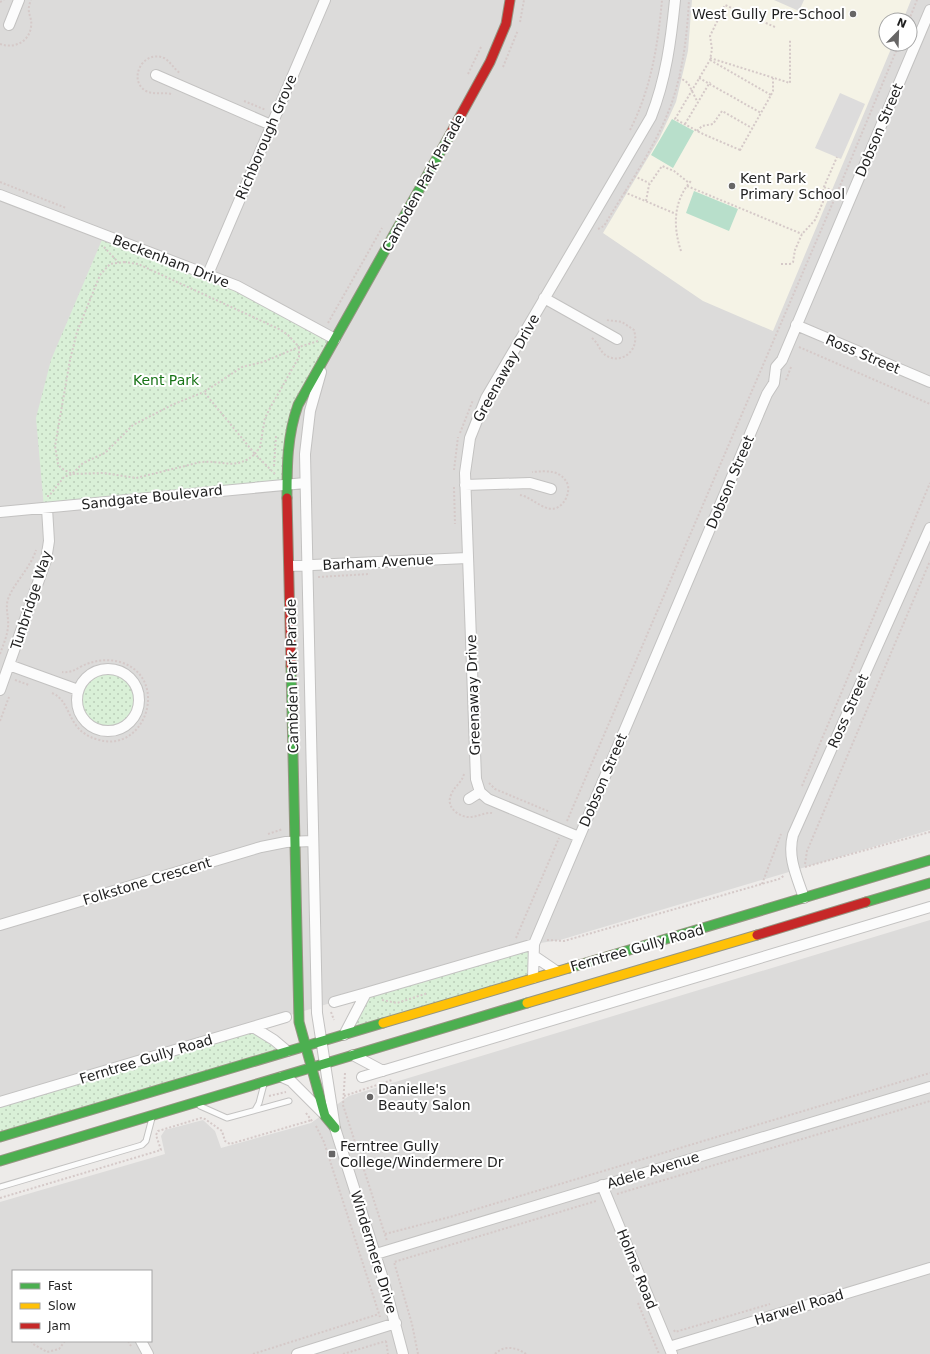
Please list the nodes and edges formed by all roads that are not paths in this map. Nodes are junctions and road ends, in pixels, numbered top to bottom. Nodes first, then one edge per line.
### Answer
1 (19, 0) edge
2 (325, 0) edge
3 (510, 0) edge
4 (675, 0) edge
5 (930, 10) edge
6 (9, 25) dead end
7 (156, 75) dead end
8 (271, 125) junction
9 (0, 195) edge
10 (208, 274) junction
11 (544, 298) junction
12 (796, 325) junction
13 (335, 339) junction
14 (617, 339) dead end
15 (324, 360) junction
16 (930, 382) edge
17 (305, 483) junction
18 (287, 484) junction
19 (465, 485) junction
20 (551, 489) dead end
21 (47, 508) junction
22 (0, 512) edge
23 (930, 528) edge
24 (467, 558) junction
25 (290, 566) junction
26 (307, 566) junction
27 (9, 665) junction
28 (0, 690) edge
29 (78, 690) junction
30 (480, 792) junction
31 (469, 799) dead end
32 (579, 837) junction
33 (295, 842) junction
34 (313, 842) junction
35 (930, 860) edge
36 (930, 883) edge
37 (804, 898) junction
38 (930, 907) edge
39 (0, 925) edge
40 (538, 941) junction
41 (534, 956) junction
42 (556, 971) junction
43 (533, 978) junction
44 (366, 993) junction
45 (317, 998) junction
46 (299, 1001) junction
47 (334, 1002) dead end
48 (286, 1017) dead end
49 (253, 1027) junction
50 (344, 1035) junction
51 (322, 1041) junction
52 (304, 1046) junction
53 (287, 1051) junction
54 (353, 1055) junction
55 (326, 1064) junction
56 (310, 1068) junction
57 (383, 1071) junction
58 (282, 1077) junction
59 (362, 1077) dead end
60 (264, 1082) junction
61 (930, 1087) edge
62 (289, 1101) dead end
63 (0, 1102) edge
64 (194, 1102) junction
65 (255, 1110) junction
66 (152, 1115) junction
67 (325, 1116) junction
68 (335, 1128) junction
69 (0, 1137) edge
70 (0, 1160) edge
71 (602, 1185) junction
72 (0, 1188) edge
73 (376, 1254) junction
74 (930, 1268) edge
75 (396, 1324) junction
76 (142, 1342) edge
77 (670, 1350) edge
78 (148, 1354) edge
79 (297, 1354) edge
80 (403, 1354) edge

1 - 6 street
2 - 8 street, Richborough Grove
3 - 13 main road, Cambden Park Parade
4 - 11 street, Greenaway Drive
5 - 12 street, Dobson Street
7 - 8 street
8 - 10 street, Richborough Grove
9 - 10 street, Beckenham Drive
10 - 13 street, Beckenham Drive
11 - 14 street
11 - 19 street, Greenaway Drive
12 - 16 street, Ross Street
12 - 32 street, Dobson Street
13 - 15 main road, Cambden Park Parade
15 - 17 street, Cambden Park Parade
15 - 18 main road, Cambden Park Parade
17 - 18 street, Sandgate Boulevard
17 - 26 street, Cambden Park Parade
18 - 21 street, Sandgate Boulevard
18 - 25 main road, Cambden Park Parade
19 - 20 street
19 - 24 street, Greenaway Drive
21 - 22 street, Sandgate Boulevard
21 - 27 street, Tunbridge Way
23 - 37 street, Ross Street
24 - 26 street, Barham Avenue
24 - 30 street, Greenaway Drive
25 - 26 street, Barham Avenue
25 - 33 main road, Cambden Park Parade
26 - 34 street, Cambden Park Parade
27 - 28 street, Tunbridge Way
27 - 29 street
29 - 29 street
30 - 31 street
30 - 32 street
32 - 40 street, Dobson Street
33 - 34 street, Folkstone Crescent
33 - 39 street, Folkstone Crescent
33 - 46 main road, Cambden Park Parade
34 - 45 street, Cambden Park Parade
35 - 37 main road, Ferntree Gully Road
36 - 54 main road, Ferntree Gully Road
37 - 42 main road, Ferntree Gully Road
38 - 57 street
40 - 41 street, Dobson Street
40 - 44 street
41 - 42 street
41 - 43 street, Dobson Street
42 - 43 main road, Ferntree Gully Road
43 - 50 main road, Ferntree Gully Road
44 - 47 street
44 - 50 street
45 - 46 street
45 - 51 street, Cambden Park Parade
46 - 52 main road, Cambden Park Parade
48 - 49 street, Ferntree Gully Road
49 - 53 street
49 - 63 street, Ferntree Gully Road
50 - 51 main road, Ferntree Gully Road
51 - 52 main road, Ferntree Gully Road
51 - 55 street, Cambden Park Parade
52 - 53 main road, Ferntree Gully Road
52 - 56 main road, Cambden Park Parade
53 - 69 main road, Ferntree Gully Road
54 - 55 main road, Ferntree Gully Road
54 - 57 street
55 - 56 main road, Ferntree Gully Road
55 - 68 street, Windermere Drive
56 - 58 main road, Ferntree Gully Road
56 - 67 main road, Windermere Drive
57 - 59 street
58 - 60 main road, Ferntree Gully Road
58 - 67 street, Windermere Drive
60 - 64 main road, Ferntree Gully Road
60 - 65 lane
61 - 71 street, Adele Avenue
62 - 65 lane
64 - 65 lane
64 - 66 main road, Ferntree Gully Road
66 - 70 main road, Ferntree Gully Road
66 - 72 lane
67 - 68 main road, Windermere Drive
68 - 73 street, Windermere Drive
71 - 73 street, Adele Avenue
71 - 77 street, Holme Road
73 - 75 street, Windermere Drive
74 - 77 street, Harwell Road
75 - 79 street
75 - 80 street, Windermere Drive
76 - 78 street

